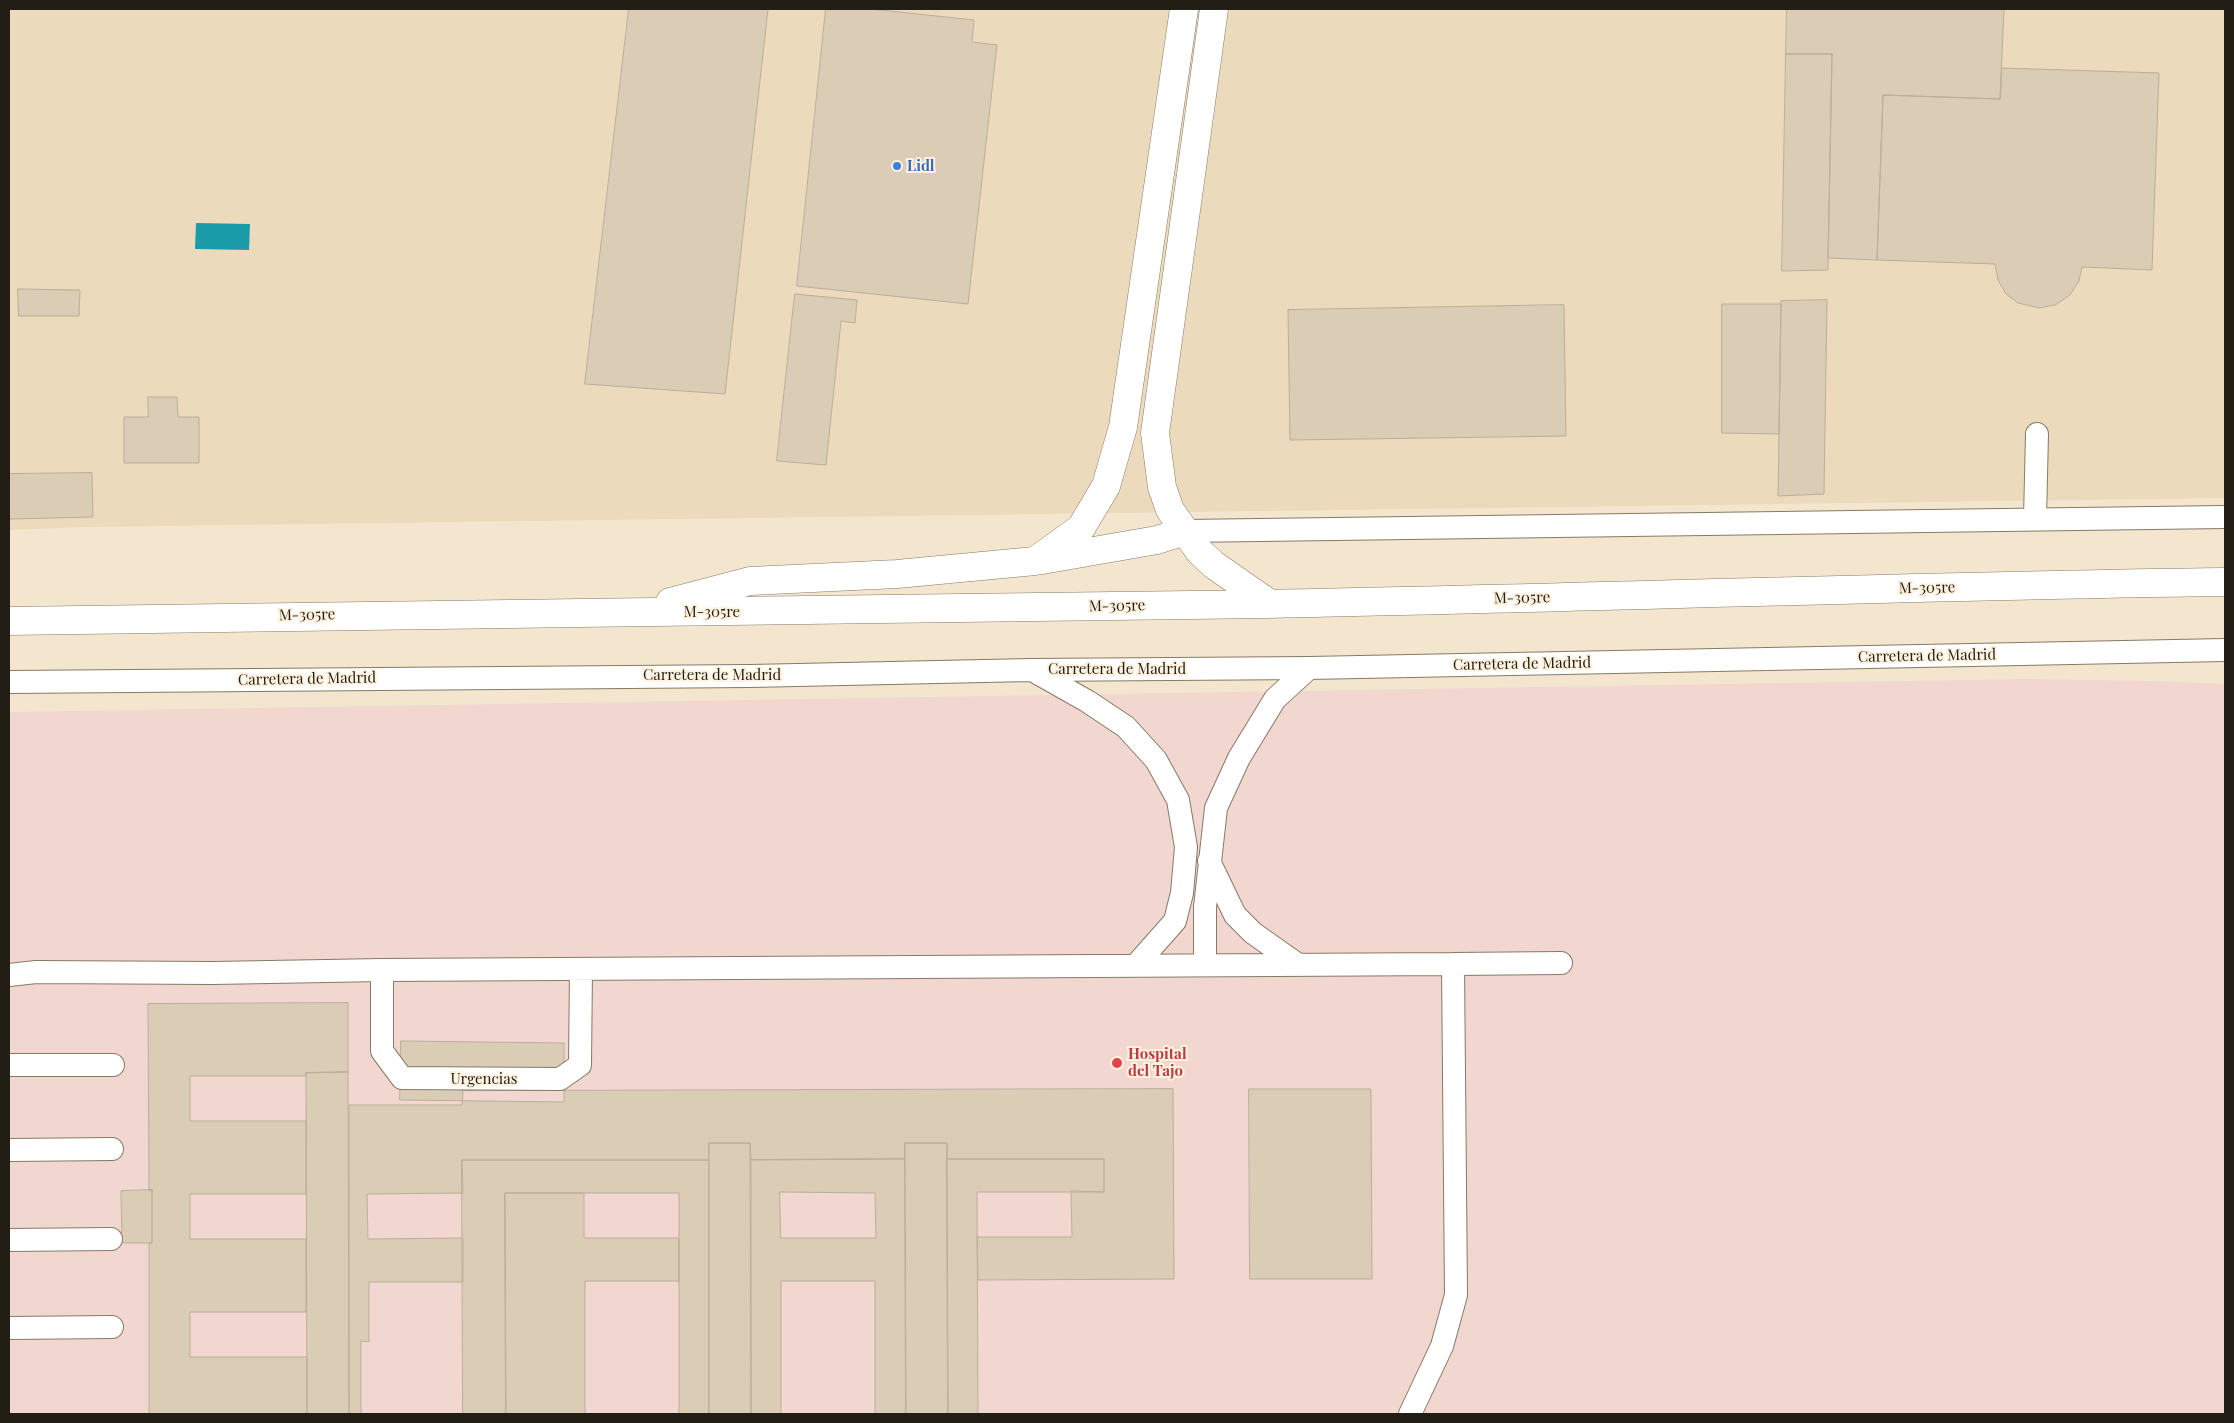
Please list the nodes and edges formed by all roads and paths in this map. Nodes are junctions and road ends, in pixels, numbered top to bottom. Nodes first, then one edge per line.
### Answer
1 (1184, 9) edge
2 (1214, 9) edge
3 (2038, 434) dead end
4 (2225, 517) edge
5 (2035, 518) junction
6 (1185, 531) junction
7 (1035, 561) junction
8 (2225, 582) edge
9 (1270, 604) junction
10 (630, 613) junction
11 (9, 621) edge
12 (2225, 650) edge
13 (1309, 668) junction
14 (1031, 670) junction
15 (9, 682) edge
16 (32, 682) junction
17 (9, 695) edge
18 (1209, 860) junction
19 (1561, 963) dead end
20 (1297, 964) junction
21 (1453, 964) junction
22 (1136, 965) junction
23 (1205, 966) junction
24 (581, 969) junction
25 (382, 970) junction
26 (9, 975) edge
27 (113, 1064) dead end
28 (9, 1065) edge
29 (112, 1149) dead end
30 (9, 1150) edge
31 (9, 1240) edge
32 (111, 1240) dead end
33 (112, 1327) dead end
34 (9, 1328) edge
35 (1410, 1414) edge

1 - 7 main road
2 - 6 main road
3 - 5 lane
4 - 5 lane
5 - 6 lane
6 - 7 main road
6 - 9 main road
7 - 10 main road
8 - 9 main road, M-305re
9 - 10 main road, M-305re
10 - 11 main road, M-305re
12 - 13 lane, Carretera de Madrid
13 - 14 lane, Carretera de Madrid
13 - 18 lane
14 - 16 lane, Carretera de Madrid
14 - 22 lane
15 - 16 lane, Carretera de Madrid
16 - 17 lane
18 - 20 lane
18 - 23 lane
19 - 21 lane
20 - 21 lane
20 - 23 lane
21 - 35 lane
22 - 23 lane
22 - 24 lane
24 - 25 lane
24 - 25 lane, Urgencias
25 - 26 lane
27 - 28 lane
29 - 30 lane
31 - 32 lane
33 - 34 lane

